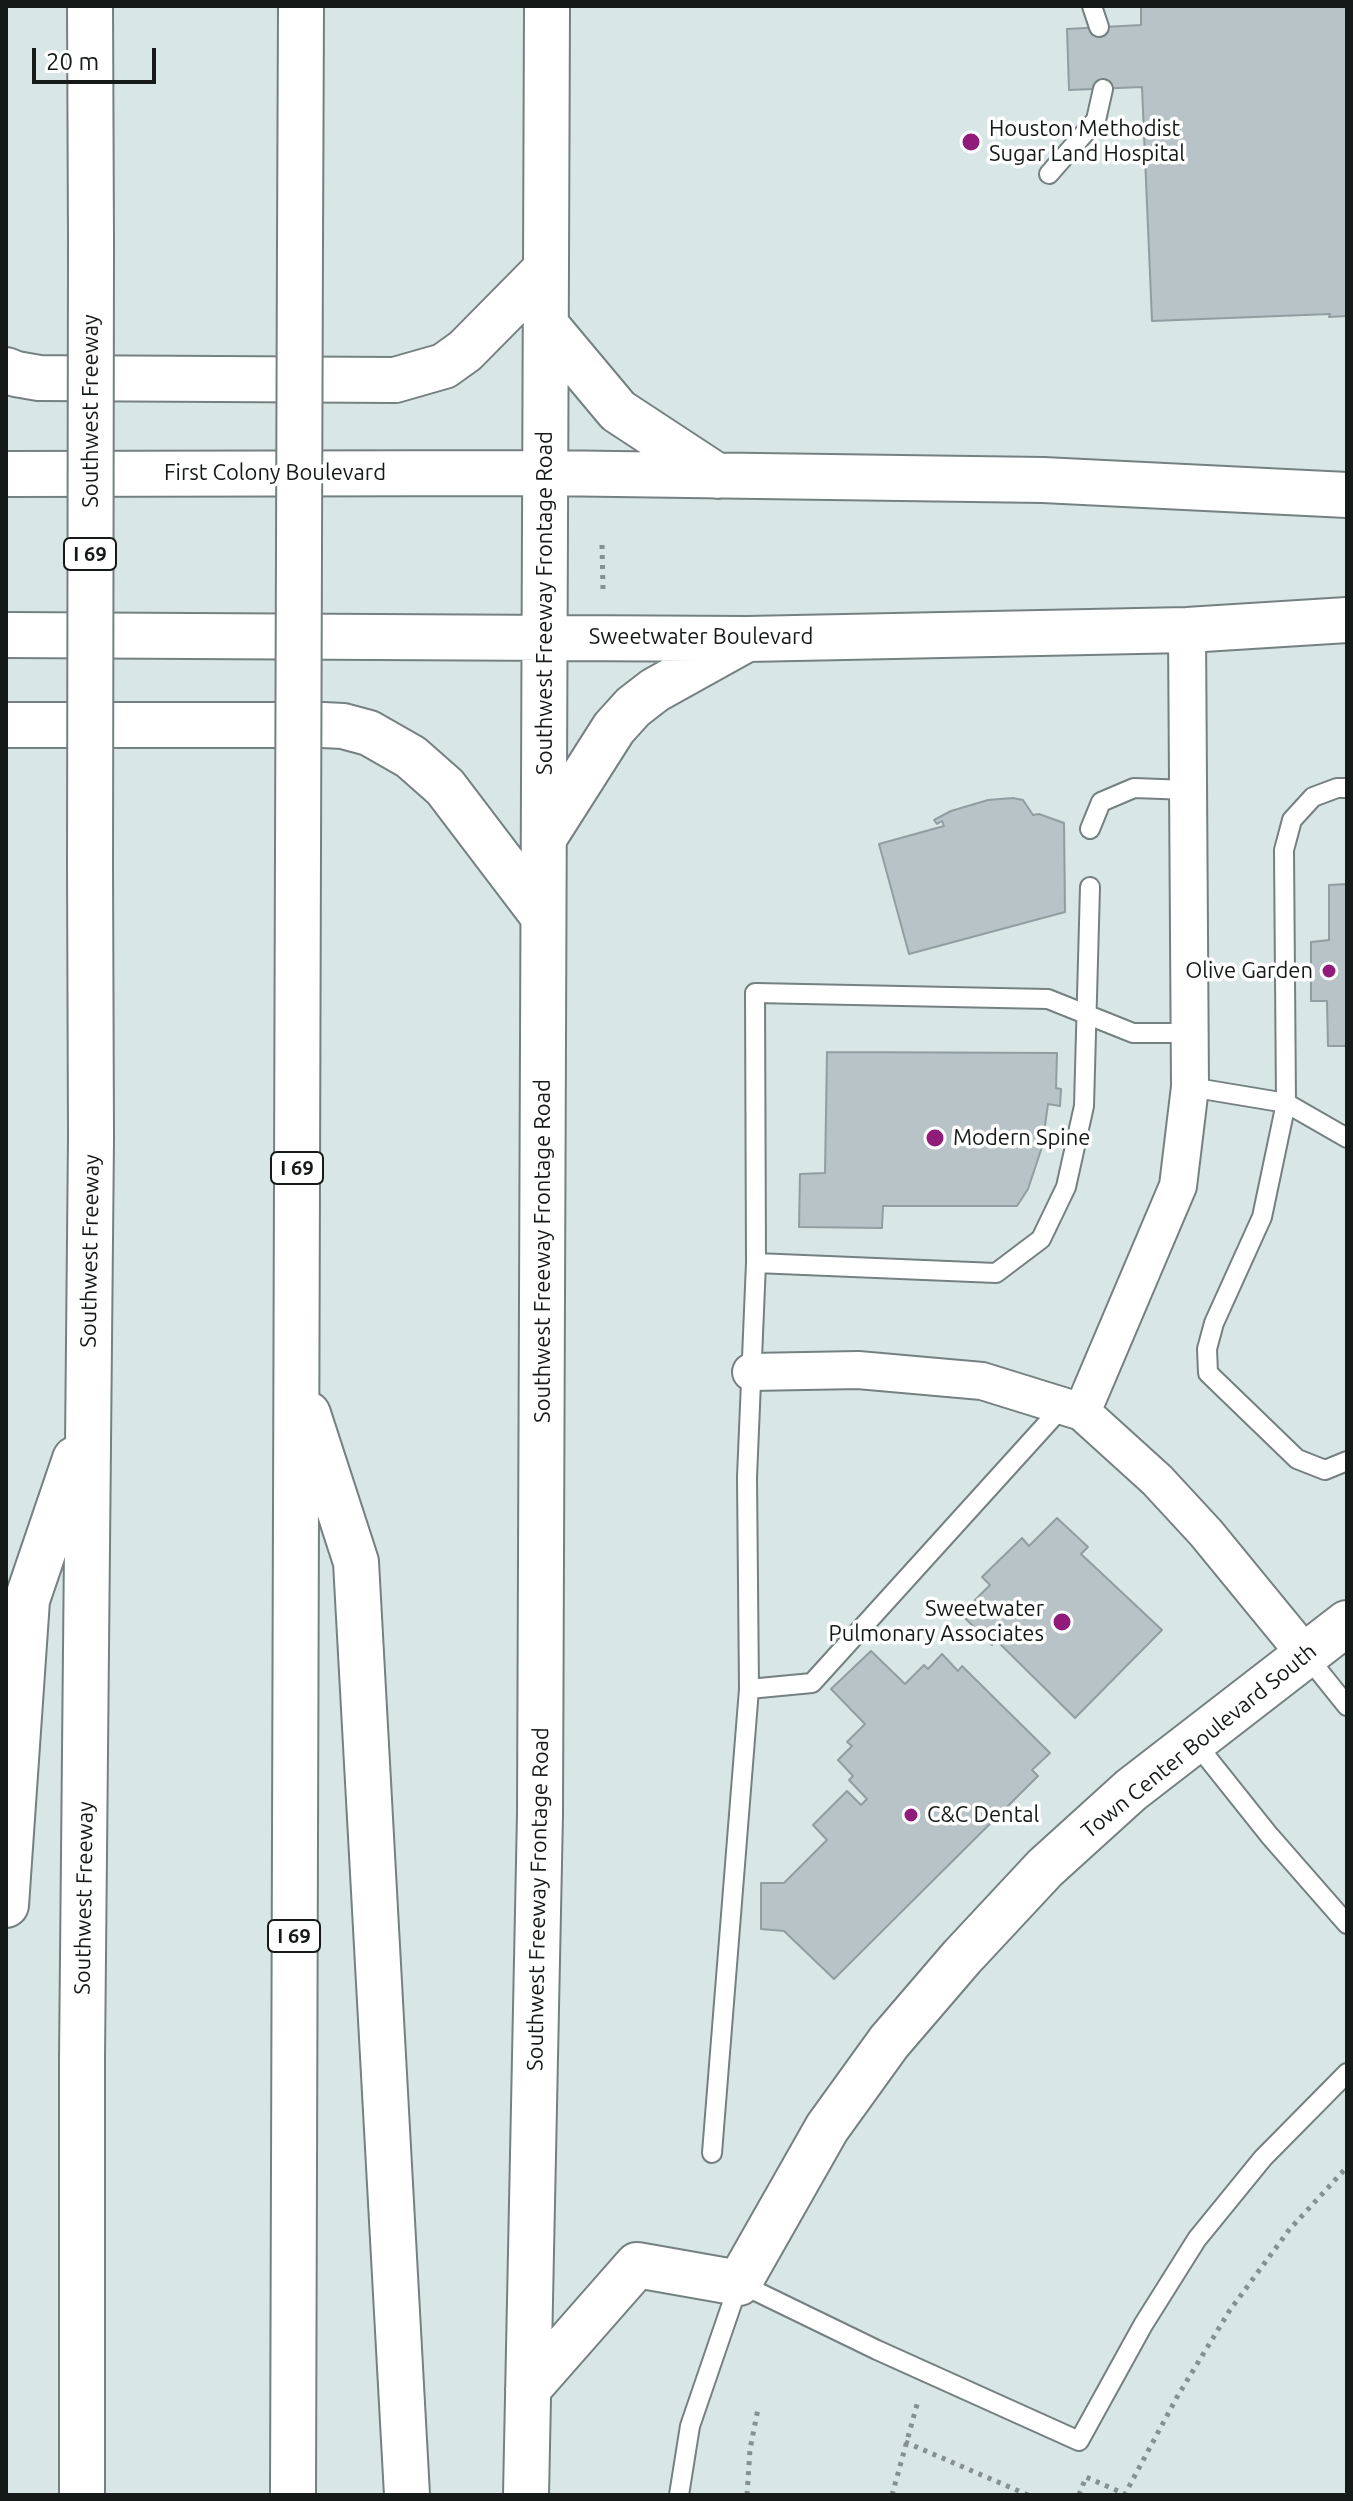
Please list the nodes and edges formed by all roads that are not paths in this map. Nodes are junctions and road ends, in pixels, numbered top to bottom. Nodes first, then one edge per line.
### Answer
1 (90, 6) edge
2 (301, 6) edge
3 (547, 6) edge
4 (1092, 6) edge
5 (1099, 27) dead end
6 (1103, 89) dead end
7 (1049, 174) dead end
8 (545, 270) junction
9 (546, 325) junction
10 (6, 370) edge
11 (545, 473) junction
12 (6, 474) edge
13 (717, 476) junction
14 (1347, 495) edge
15 (1347, 620) edge
16 (1187, 630) junction
17 (6, 635) edge
18 (545, 637) junction
19 (747, 639) junction
20 (6, 725) edge
21 (1347, 788) edge
22 (1188, 790) junction
23 (1090, 829) dead end
24 (544, 838) junction
25 (1090, 887) dead end
26 (543, 916) junction
27 (1087, 1013) junction
28 (1190, 1033) junction
29 (1190, 1087) junction
30 (1286, 1103) junction
31 (1347, 1138) edge
32 (756, 1263) junction
33 (751, 1372) junction
34 (296, 1377) junction
35 (1073, 1409) junction
36 (88, 1423) junction
37 (1347, 1461) edge
38 (1347, 1623) edge
39 (1306, 1655) junction
40 (749, 1689) junction
41 (1347, 1706) edge
42 (1194, 1741) junction
43 (6, 1905) edge
44 (1347, 1924) edge
45 (1347, 2073) edge
46 (712, 2153) dead end
47 (739, 2283) junction
48 (528, 2389) junction
49 (82, 2495) edge
50 (293, 2495) edge
51 (407, 2495) edge
52 (526, 2495) edge
53 (679, 2495) edge

1 - 36 main road, Southwest Freeway / I 69, bridge
2 - 34 main road, I 69, bridge
3 - 8 main road, Southwest Freeway Frontage Road
4 - 5 lane
6 - 7 lane
8 - 9 main road, Southwest Freeway Frontage Road
8 - 10 main road
9 - 11 main road, Southwest Freeway Frontage Road
9 - 13 main road
11 - 12 main road, First Colony Boulevard
11 - 13 main road
11 - 18 main road, Southwest Freeway Frontage Road
13 - 14 main road
15 - 16 main road, Sweetwater Boulevard
16 - 19 main road, Sweetwater Boulevard
16 - 22 street
17 - 18 main road, Sweetwater Boulevard
18 - 19 main road, Sweetwater Boulevard
18 - 24 main road, Southwest Freeway Frontage Road
19 - 24 main road
20 - 26 main road
21 - 30 lane
22 - 23 lane
22 - 28 street
24 - 26 main road, Southwest Freeway Frontage Road
25 - 27 lane
26 - 48 main road, Southwest Freeway Frontage Road
27 - 28 lane
27 - 32 lane
27 - 32 lane
28 - 29 street
29 - 30 lane
29 - 35 street
30 - 31 lane
30 - 37 lane
32 - 33 lane
33 - 35 street
33 - 40 lane
34 - 50 main road, I 69
34 - 51 main road
35 - 39 street
35 - 40 lane
36 - 43 main road
36 - 49 main road, Southwest Freeway / I 69
38 - 39 main road, Town Center Boulevard South
39 - 41 lane
39 - 42 main road, Town Center Boulevard South
40 - 46 lane
42 - 44 lane
42 - 47 main road, Town Center Boulevard South
45 - 47 lane
47 - 48 main road
47 - 53 lane
48 - 52 main road, Southwest Freeway Frontage Road

